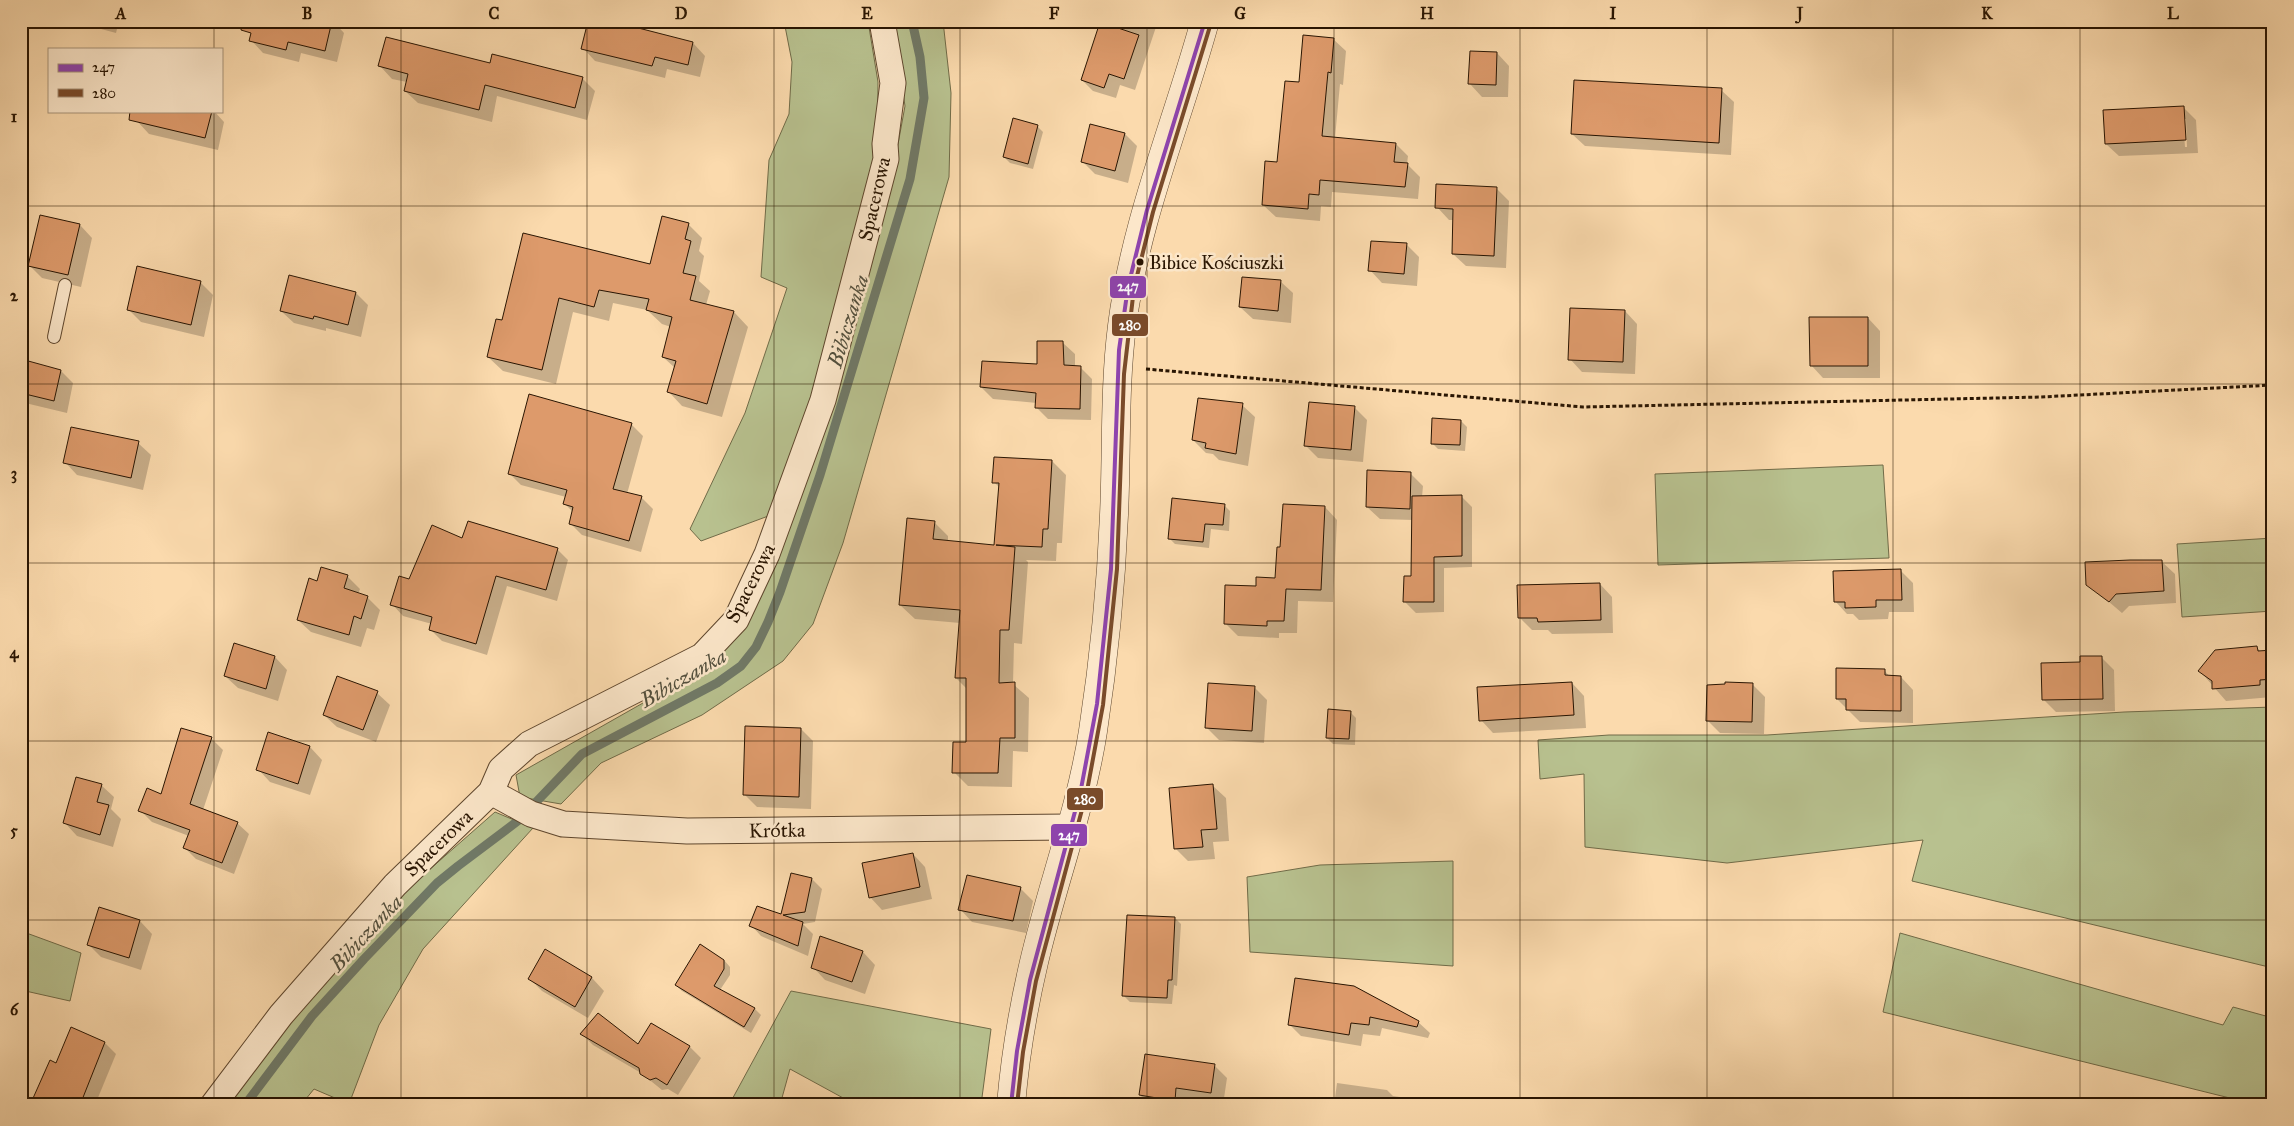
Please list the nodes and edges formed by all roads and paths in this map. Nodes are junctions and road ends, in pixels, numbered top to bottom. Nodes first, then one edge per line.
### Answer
1 (882, 21) edge
2 (1205, 21) edge
3 (65, 286) dead end
4 (54, 337) dead end
5 (1118, 366) junction
6 (2273, 385) edge
7 (491, 792) junction
8 (1070, 827) junction
9 (213, 1105) edge
10 (1011, 1105) edge

1 - 7 street, Spacerowa
2 - 5 street
3 - 4 lane
5 - 6 path
5 - 8 street
7 - 8 street, Krótka
7 - 9 street, Spacerowa
8 - 10 street

